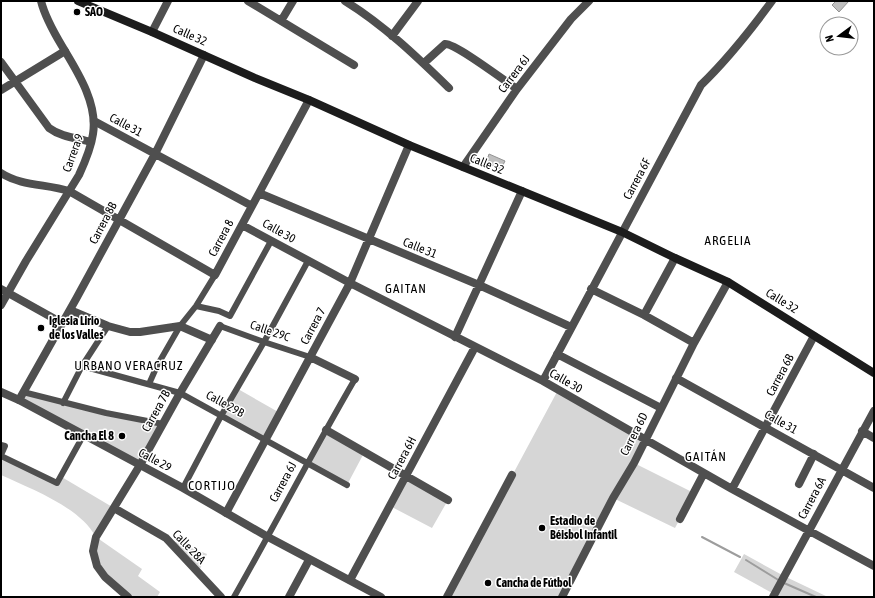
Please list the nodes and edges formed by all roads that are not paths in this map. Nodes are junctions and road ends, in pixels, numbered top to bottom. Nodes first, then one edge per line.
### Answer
1 (41, 1) edge
2 (78, 1) edge
3 (168, 1) edge
4 (248, 1) edge
5 (293, 1) edge
6 (345, 1) edge
7 (418, 1) edge
8 (589, 1) edge
9 (772, 1) edge
10 (281, 20) junction
11 (152, 32) junction
12 (392, 36) junction
13 (65, 51) junction
14 (204, 55) junction
15 (1, 62) edge
16 (424, 63) junction
17 (354, 65) dead end
18 (15, 81) junction
19 (449, 88) dead end
20 (517, 89) junction
21 (1, 90) edge
22 (309, 100) junction
23 (94, 121) junction
24 (91, 142) junction
25 (409, 145) junction
26 (154, 154) junction
27 (463, 167) junction
28 (1, 173) edge
29 (69, 191) junction
30 (522, 191) junction
31 (259, 194) junction
32 (252, 206) junction
33 (118, 220) junction
34 (242, 225) junction
35 (622, 232) junction
36 (368, 240) junction
37 (271, 241) junction
38 (674, 258) junction
39 (308, 261) junction
40 (215, 275) junction
41 (728, 282) junction
42 (350, 283) junction
43 (479, 285) junction
44 (591, 289) junction
45 (4, 290) edge
46 (1, 305) edge
47 (196, 306) junction
48 (70, 308) junction
49 (644, 315) junction
50 (62, 323) junction
51 (108, 326) junction
52 (180, 326) junction
53 (220, 326) joint
54 (571, 327) junction
55 (814, 336) junction
56 (455, 337) junction
57 (212, 340) junction
58 (264, 342) junction
59 (694, 343) junction
60 (475, 347) junction
61 (557, 354) junction
62 (311, 355) junction
63 (82, 366) junction
64 (874, 373) edge
65 (676, 378) junction
66 (355, 379) joint
67 (543, 381) junction
68 (149, 384) junction
69 (1, 392) edge
70 (23, 392) junction
71 (180, 393) junction
72 (19, 400) junction
73 (63, 403) junction
74 (661, 408) junction
75 (874, 411) edge
76 (221, 416) junction
77 (163, 424) junction
78 (766, 427) junction
79 (326, 430) junction
80 (862, 431) junction
81 (83, 436) junction
82 (874, 438) edge
83 (265, 440) junction
84 (645, 440) junction
85 (1, 445) edge
86 (814, 454) junction
87 (1, 455) edge
88 (307, 463) junction
89 (140, 465) junction
90 (842, 469) junction
91 (704, 473) junction
92 (406, 476) junction
93 (512, 476) dead end
94 (799, 484) dead end
95 (347, 485) dead end
96 (183, 488) junction
97 (874, 488) edge
98 (732, 489) junction
99 (448, 500) dead end
100 (114, 508) junction
101 (226, 513) junction
102 (680, 519) dead end
103 (809, 530) junction
104 (268, 537) junction
105 (309, 560) junction
106 (874, 566) edge
107 (350, 580) junction
108 (128, 597) edge
109 (221, 597) edge
110 (234, 597) edge
111 (289, 597) edge
112 (381, 597) edge
113 (447, 597) edge
114 (562, 597) edge
115 (773, 597) edge

1 - 13 street, Carrera 9
2 - 11 main road, Calle 32
3 - 11 street
4 - 10 street
5 - 10 street
6 - 12 street
7 - 12 street
8 - 20 street, Carrera 6J
9 - 35 street, Carrera 6F
10 - 17 street
11 - 14 main road, Calle 32
12 - 16 street
13 - 18 street
13 - 23 street, Carrera 9
14 - 22 main road, Calle 32
14 - 26 street, Carrera 8B
15 - 18 street
16 - 19 street
16 - 20 street
18 - 21 street
18 - 24 street
20 - 27 street, Carrera 6J
22 - 25 main road, Calle 32
22 - 31 street, Carrera 8
23 - 24 street, Carrera 9
23 - 26 street, Calle 31
24 - 29 street, Carrera 9
25 - 27 main road, Calle 32
25 - 36 street, Carrera 7
26 - 32 street, Calle 31
26 - 33 street, Carrera 8B
27 - 30 main road, Calle 32
28 - 29 street
29 - 33 street
29 - 45 street, Carrera 9
30 - 35 main road, Calle 32
30 - 43 street
31 - 32 street, Carrera 8
31 - 36 street, Calle 31
32 - 34 street, Carrera 8
33 - 40 street
33 - 48 street, Carrera 8B
34 - 37 street, Calle 30
34 - 40 street, Carrera 8
35 - 38 main road, Calle 32
35 - 44 street, Carrera 6F
36 - 42 street, Carrera 7
36 - 43 street, Calle 31
37 - 39 street, Calle 30
37 - 47 street
38 - 41 main road, Calle 32
38 - 49 street
39 - 42 street, Calle 30
39 - 58 street
40 - 47 street, Carrera 8
41 - 55 main road, Calle 32
41 - 59 street, Carrera 6D
42 - 56 street, Calle 30
42 - 62 street, Carrera 7
43 - 54 street, Calle 31
43 - 56 street
44 - 49 street
44 - 54 street, Carrera 6F
45 - 46 street, Carrera 9
45 - 50 street
47 - 52 street, Carrera 8
48 - 50 street, Carrera 8B
48 - 51 street
49 - 59 street
50 - 70 street, Carrera 8B
51 - 52 street
51 - 63 street
52 - 57 street
52 - 68 street, Carrera 8
53 - 57 street, Carrera 7B
53 - 58 street, Calle 29C
54 - 61 street, Carrera 6F
55 - 64 main road, Calle 32
55 - 78 street, Carrera 6B
56 - 60 street, Calle 30
57 - 71 street, Carrera 7B
58 - 62 street, Calle 29C
58 - 76 street
59 - 65 street, Carrera 6D
60 - 67 street, Calle 30
60 - 92 street, Carrera 6H
61 - 67 street, Carrera 6F
61 - 74 street
62 - 66 street, Calle 29C
62 - 83 street, Carrera 7
63 - 68 street, Calle 29B
63 - 73 street
65 - 74 street, Carrera 6D
65 - 78 street, Calle 31
66 - 79 street, Carrera 6J
67 - 84 street, Calle 30
68 - 71 street, Calle 29B
69 - 72 street, Calle 29
70 - 72 street, Carrera 8B
70 - 73 street
71 - 76 street, Calle 29B
71 - 77 street, Carrera 7B
72 - 81 street, Calle 29
73 - 77 street
74 - 84 street, Carrera 6D
75 - 80 street, Carrera 6A
76 - 83 street, Calle 29B
76 - 96 street
77 - 89 street, Carrera 7B
78 - 86 street, Calle 31
78 - 98 street, Carrera 6B
79 - 88 street, Carrera 6J
79 - 92 street
80 - 82 street
80 - 90 street, Carrera 6A
81 - 87 street
81 - 89 street, Calle 29
83 - 88 street, Calle 29B
83 - 101 street, Carrera 7
84 - 91 street, Calle 30
84 - 114 street, Carrera 6D
85 - 87 street
86 - 90 street, Calle 31
86 - 94 street
88 - 95 street, Calle 29B
88 - 104 street, Carrera 6J
89 - 96 street, Calle 29
89 - 100 street, Carrera 7B
90 - 97 street, Calle 31
90 - 103 street, Carrera 6A
91 - 98 street, Calle 30
91 - 102 street
92 - 99 street
92 - 107 street, Carrera 6H
93 - 113 street
96 - 101 street, Calle 29
98 - 103 street, Calle 30
100 - 108 street, Carrera 7B
100 - 109 street, Calle 28A
101 - 104 street, Calle 29
103 - 106 street, Calle 30
103 - 115 street, Carrera 6A
104 - 105 street, Calle 29
104 - 110 street, Carrera 6J
105 - 107 street, Calle 29
105 - 111 street
107 - 112 street, Calle 29

